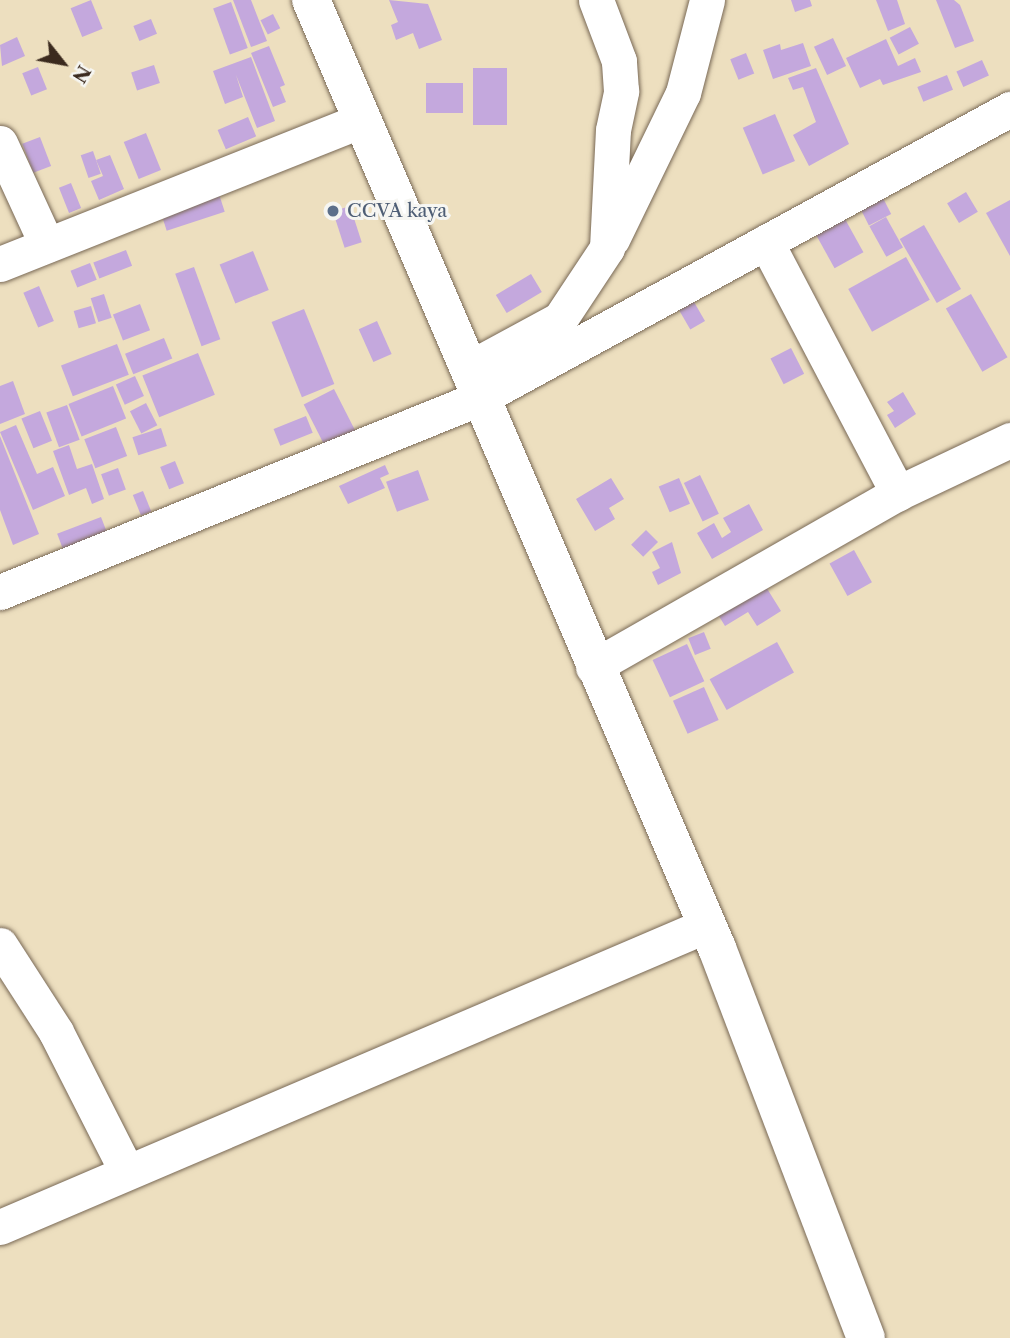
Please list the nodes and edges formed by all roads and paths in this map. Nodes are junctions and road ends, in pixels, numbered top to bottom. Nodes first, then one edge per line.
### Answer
1 (311, 0) edge
2 (597, 0) edge
3 (707, 0) edge
4 (1010, 109) edge
5 (360, 121) junction
6 (0, 143) edge
7 (766, 242) junction
8 (47, 245) junction
9 (607, 248) junction
10 (0, 264) edge
11 (474, 384) junction
12 (1010, 440) edge
13 (898, 493) junction
14 (0, 592) edge
15 (593, 667) junction
16 (707, 925) junction
17 (0, 945) edge
18 (127, 1172) junction
19 (0, 1227) edge
20 (866, 1338) edge

1 - 5 main road
2 - 9 street
3 - 9 street
4 - 7 street
5 - 8 street
5 - 11 main road
6 - 8 street
7 - 11 street
7 - 13 street
8 - 10 street
9 - 11 street
11 - 14 street
11 - 15 main road
12 - 13 street
13 - 15 street
15 - 16 main road
16 - 18 street
16 - 20 main road
17 - 18 street
18 - 19 street

